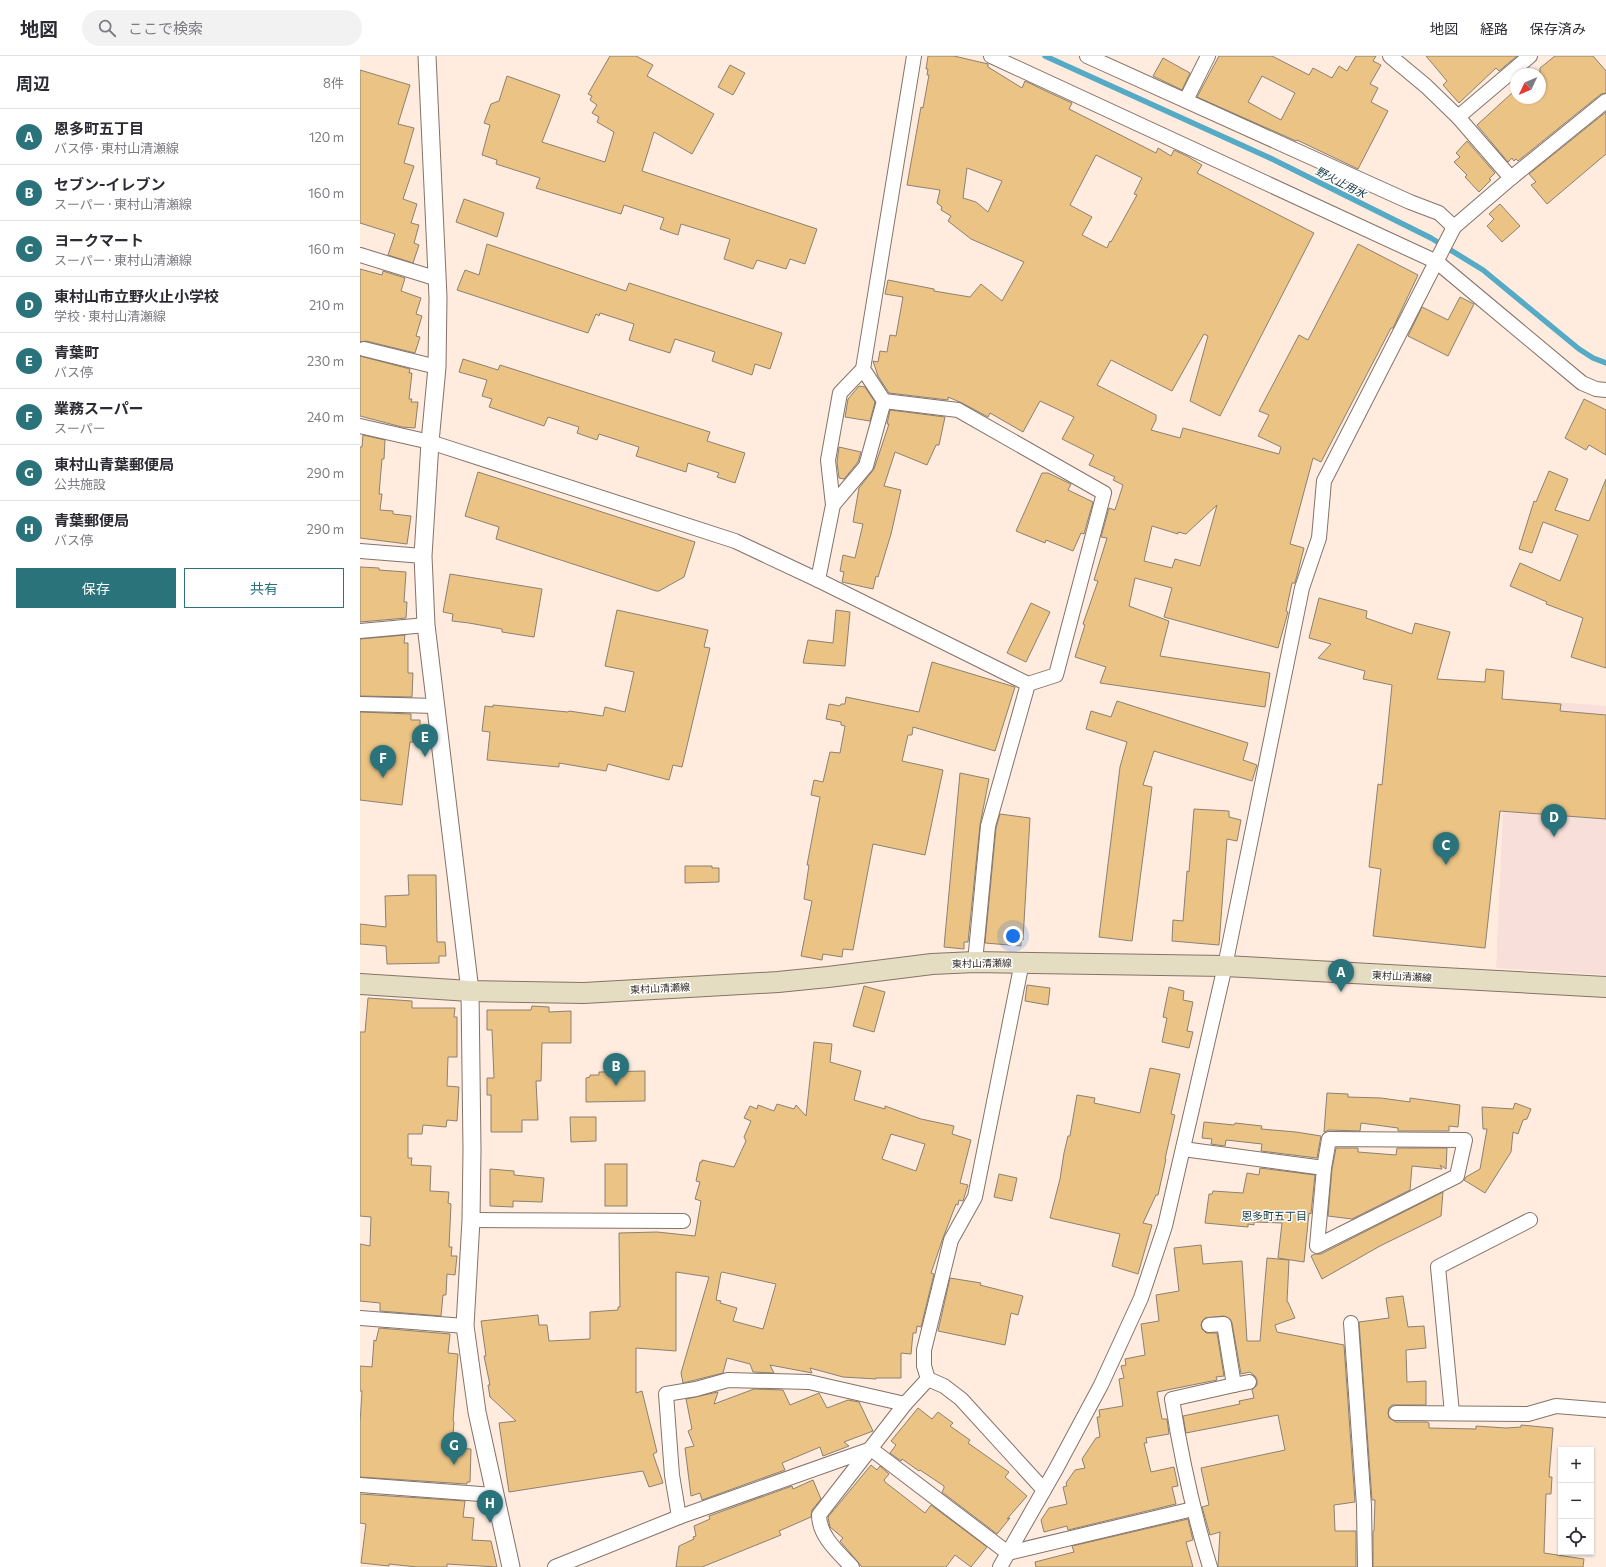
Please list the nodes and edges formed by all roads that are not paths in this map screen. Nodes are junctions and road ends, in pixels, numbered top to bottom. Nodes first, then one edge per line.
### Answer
1 (427, 56) edge
2 (914, 56) edge
3 (991, 56) edge
4 (1087, 56) edge
5 (1208, 56) edge
6 (1390, 56) edge
7 (1530, 56) edge
8 (1115, 61) edge
9 (1186, 100) junction
10 (1606, 101) edge
11 (1458, 117) junction
12 (1511, 178) junction
13 (1454, 228) junction
14 (360, 255) edge
15 (1439, 258) junction
16 (438, 279) junction
17 (364, 349) dead end
18 (437, 367) junction
19 (863, 369) junction
20 (1606, 390) edge
21 (884, 401) junction
22 (360, 426) edge
23 (430, 442) junction
24 (833, 505) junction
25 (360, 551) edge
26 (424, 556) junction
27 (818, 580) junction
28 (426, 625) junction
29 (360, 632) edge
30 (1028, 684) junction
31 (360, 704) edge
32 (436, 706) junction
33 (975, 962) junction
34 (1022, 962) junction
35 (1225, 966) junction
36 (360, 984) edge
37 (1606, 987) edge
38 (470, 991) junction
39 (1183, 1149) junction
40 (1324, 1168) junction
41 (472, 1220) junction
42 (1530, 1220) dead end
43 (683, 1221) dead end
44 (360, 1318) edge
45 (1351, 1323) dead end
46 (1209, 1325) dead end
47 (465, 1326) junction
48 (928, 1379) junction
49 (1249, 1382) dead end
50 (1234, 1385) junction
51 (905, 1404) junction
52 (1606, 1410) edge
53 (1396, 1413) dead end
54 (1452, 1414) junction
55 (871, 1449) junction
56 (360, 1485) edge
57 (1044, 1490) junction
58 (494, 1495) junction
59 (1193, 1509) junction
60 (679, 1516) junction
61 (1008, 1553) junction
62 (511, 1567) edge
63 (555, 1567) edge
64 (852, 1567) edge
65 (1000, 1567) edge
66 (1210, 1567) edge
67 (1366, 1567) edge

1 - 16 street
2 - 19 street
3 - 15 street
4 - 8 street
5 - 9 street
6 - 11 street
7 - 11 street
8 - 9 street
9 - 13 street
10 - 12 street
11 - 12 street
12 - 13 street
13 - 15 street
14 - 16 street
15 - 20 street
15 - 35 street
16 - 18 street
17 - 18 street
18 - 23 street
19 - 21 street
19 - 24 street
21 - 24 street
21 - 30 street
22 - 23 street
23 - 26 street
23 - 27 street
24 - 27 street
25 - 26 street
26 - 28 street
27 - 30 street
28 - 29 street
28 - 32 street
30 - 33 street
31 - 32 street
32 - 38 street
33 - 34 main road, 東村山清瀬線
33 - 38 main road, 東村山清瀬線
34 - 35 main road, 東村山清瀬線
34 - 48 street
35 - 37 main road, 東村山清瀬線
35 - 39 street
36 - 38 main road, 東村山清瀬線
38 - 41 street
39 - 40 street
39 - 57 street
40 - 40 street
41 - 43 street
41 - 47 street
42 - 54 street
44 - 47 street
45 - 67 street
46 - 50 street
47 - 58 street
48 - 51 street
48 - 57 street
49 - 50 street
50 - 59 street
51 - 55 street
51 - 60 street
52 - 54 street
53 - 54 street
55 - 60 street
55 - 61 street
55 - 64 street
56 - 58 street
57 - 61 street
58 - 62 street
59 - 61 street
59 - 66 street
60 - 63 street
61 - 65 street

